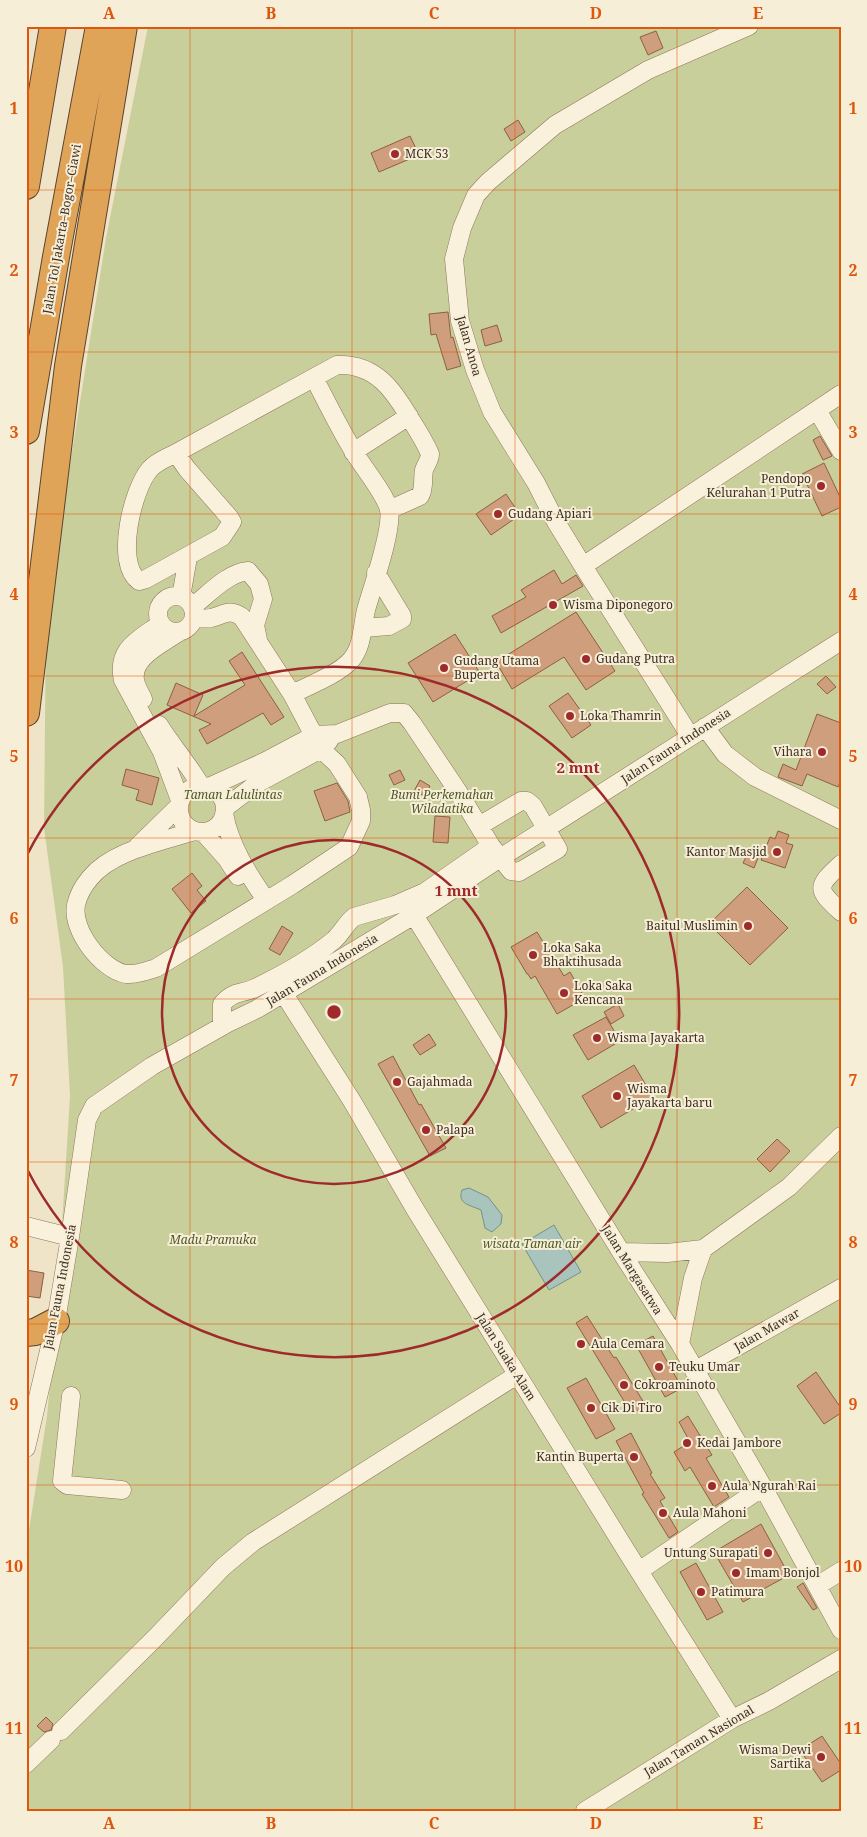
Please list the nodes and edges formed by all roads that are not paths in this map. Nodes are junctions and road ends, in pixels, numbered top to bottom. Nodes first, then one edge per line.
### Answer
1 (54, 26) edge
2 (99, 26) edge
3 (124, 26) edge
4 (749, 26) edge
5 (727, 30) edge
6 (26, 186) edge
7 (314, 378) junction
8 (841, 394) edge
9 (817, 410) junction
10 (409, 416) junction
11 (26, 431) edge
12 (841, 451) edge
13 (353, 452) junction
14 (176, 453) junction
15 (389, 510) junction
16 (188, 556) junction
17 (583, 566) junction
18 (376, 573) junction
19 (189, 607) junction
20 (160, 624) junction
21 (363, 628) junction
22 (179, 632) junction
23 (841, 641) edge
24 (259, 643) junction
25 (292, 694) junction
26 (26, 713) edge
27 (698, 731) junction
28 (318, 742) junction
29 (205, 787) junction
30 (180, 803) junction
31 (225, 811) junction
32 (841, 820) edge
33 (479, 826) junction
34 (545, 829) junction
35 (198, 832) junction
36 (134, 850) junction
37 (495, 852) junction
38 (841, 864) edge
39 (260, 904) junction
40 (841, 912) edge
41 (414, 915) junction
42 (284, 994) junction
43 (222, 1026) junction
44 (841, 1136) edge
45 (26, 1226) edge
46 (70, 1237) junction
47 (702, 1249) junction
48 (621, 1252) junction
49 (841, 1288) edge
50 (56, 1321) junction
51 (26, 1333) edge
52 (680, 1344) junction
53 (694, 1371) junction
54 (517, 1375) junction
55 (70, 1396) dead end
56 (26, 1448) edge
57 (763, 1487) junction
58 (122, 1490) dead end
59 (639, 1571) junction
60 (841, 1571) edge
61 (817, 1586) junction
62 (841, 1630) edge
63 (841, 1659) edge
64 (732, 1719) junction
65 (26, 1764) edge
66 (585, 1811) edge

1 - 6 highway
2 - 11 highway, Jalan Tol Jakarta–Bogor–Ciawi
3 - 26 highway
4 - 5 street, Jalan Anoa
5 - 17 street, Jalan Anoa
7 - 10 street
7 - 13 street
7 - 14 street
8 - 9 street
9 - 12 street
9 - 17 street
10 - 13 street
10 - 15 street
13 - 15 street
14 - 16 street
14 - 16 street
15 - 18 street
16 - 19 street
17 - 27 street, Jalan Anoa
18 - 21 street
18 - 21 street
19 - 20 street
19 - 22 street
19 - 24 street
19 - 24 street
20 - 22 street
20 - 30 street
21 - 25 street
22 - 29 street
23 - 27 street, Jalan Fauna Indonesia
24 - 25 street
25 - 28 street
27 - 32 street, Jalan Anoa
27 - 34 street, Jalan Fauna Indonesia
28 - 29 street
28 - 31 street
28 - 33 street
28 - 39 street
29 - 30 street
29 - 31 street
30 - 35 street
30 - 36 street
31 - 35 street
31 - 39 street
33 - 34 street
33 - 37 street
34 - 37 street, Jalan Fauna Indonesia
34 - 37 street
35 - 36 street
35 - 39 street
36 - 39 street
37 - 41 street, Jalan Fauna Indonesia
37 - 43 street
38 - 40 street
41 - 42 street, Jalan Fauna Indonesia
41 - 48 street, Jalan Margasatwa
42 - 43 street, Jalan Fauna Indonesia
42 - 54 street, Jalan Suaka Alam
43 - 46 street, Jalan Fauna Indonesia
44 - 47 street
45 - 46 street
46 - 50 street, Jalan Fauna Indonesia
47 - 48 street
47 - 52 street
48 - 52 street, Jalan Margasatwa
49 - 53 street, Jalan Mawar
50 - 51 highway
50 - 56 street, Jalan Fauna Indonesia
52 - 53 street, Jalan Margasatwa
53 - 57 street, Jalan Margasatwa
54 - 59 street, Jalan Suaka Alam
54 - 65 street
55 - 58 street
57 - 59 street
57 - 61 street, Jalan Margasatwa
59 - 64 street, Jalan Suaka Alam
60 - 61 street
61 - 62 street, Jalan Margasatwa
63 - 64 street, Jalan Taman Nasional
64 - 66 street, Jalan Taman Nasional

